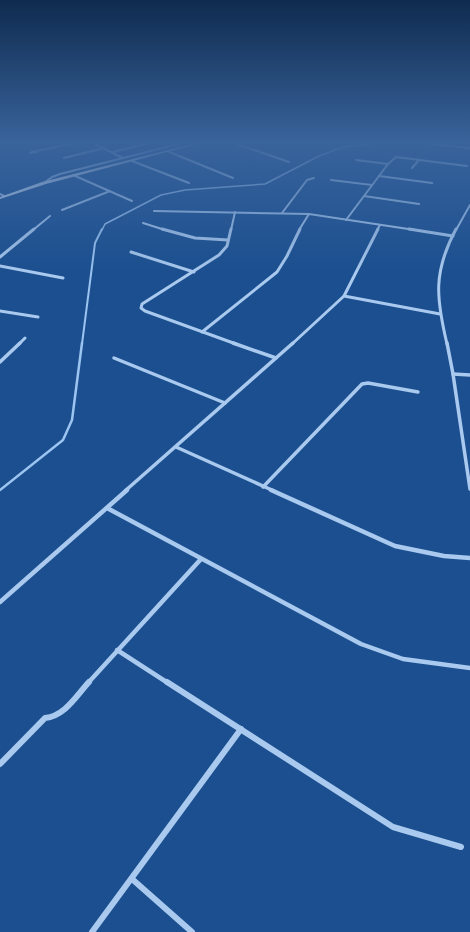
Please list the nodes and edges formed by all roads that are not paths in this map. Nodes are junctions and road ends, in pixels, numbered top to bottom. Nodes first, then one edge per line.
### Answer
1 (32, 186) edge
2 (100, 186) edge
3 (302, 186) edge
4 (371, 186) edge
5 (110, 191) junction
6 (1, 196) edge
7 (364, 196) junction
8 (132, 201) dead end
9 (419, 204) dead end
10 (470, 205) edge
11 (62, 210) dead end
12 (154, 211) dead end
13 (235, 212) junction
14 (282, 214) junction
15 (309, 214) junction
16 (50, 216) dead end
17 (346, 220) junction
18 (143, 223) dead end
19 (380, 225) junction
20 (453, 236) junction
21 (228, 240) junction
22 (131, 252) dead end
23 (0, 258) edge
24 (0, 266) edge
25 (194, 272) junction
26 (62, 278) dead end
27 (344, 296) junction
28 (0, 311) edge
29 (440, 314) junction
30 (38, 316) dead end
31 (202, 332) junction
32 (25, 338) dead end
33 (114, 358) dead end
34 (276, 358) junction
35 (0, 362) edge
36 (453, 374) junction
37 (470, 375) edge
38 (418, 392) dead end
39 (225, 403) junction
40 (176, 447) junction
41 (263, 487) junction
42 (470, 489) edge
43 (107, 508) junction
44 (470, 558) edge
45 (201, 559) junction
46 (0, 602) edge
47 (117, 650) junction
48 (470, 668) edge
49 (241, 729) junction
50 (0, 764) edge
51 (461, 847) dead end
52 (132, 879) junction
53 (92, 932) edge
54 (192, 932) edge

1 - 6 main road
2 - 5 street
3 - 14 street
4 - 7 street
5 - 8 street
5 - 11 street
7 - 9 street
7 - 17 street
10 - 20 street
12 - 13 street
13 - 14 street
13 - 21 street
14 - 15 street
15 - 17 street
15 - 31 street
16 - 23 street
17 - 19 street
18 - 21 street
19 - 20 street
19 - 27 street
20 - 29 street
21 - 25 street
22 - 25 street
24 - 26 street
25 - 31 street
27 - 29 street
27 - 34 street
28 - 30 street
29 - 36 street
31 - 34 street
32 - 35 street
33 - 39 street
34 - 39 street
36 - 37 street
36 - 42 street
38 - 41 street
39 - 40 street
40 - 41 street
40 - 43 street
41 - 44 street
43 - 45 street
43 - 46 street
45 - 47 street
45 - 48 street
47 - 49 street
47 - 50 street
49 - 51 street
49 - 52 street
52 - 53 street
52 - 54 street

